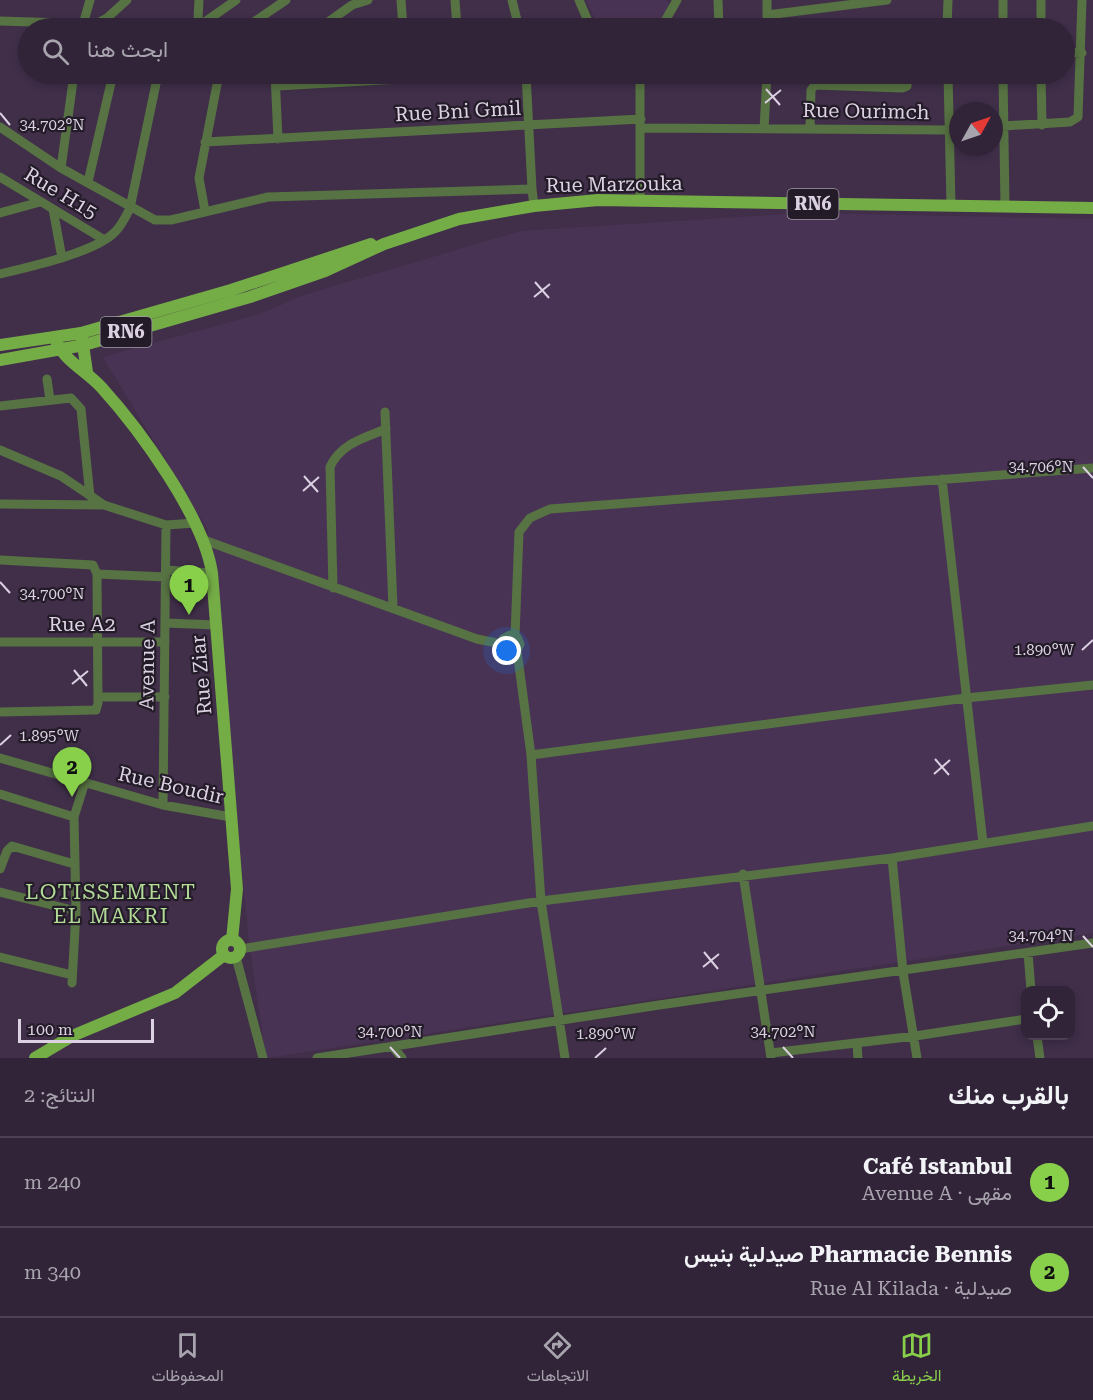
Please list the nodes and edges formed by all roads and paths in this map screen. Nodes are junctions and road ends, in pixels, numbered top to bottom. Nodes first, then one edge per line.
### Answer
1 (90, 0) edge
2 (127, 0) edge
3 (199, 0) edge
4 (236, 0) edge
5 (286, 0) edge
6 (368, 0) edge
7 (401, 0) edge
8 (455, 0) edge
9 (512, 0) edge
10 (579, 0) edge
11 (677, 0) edge
12 (718, 0) edge
13 (767, 0) edge
14 (887, 0) edge
15 (948, 0) edge
16 (1003, 0) edge
17 (1041, 0) edge
18 (1082, 0) edge
19 (350, 2) edge
20 (767, 15) joint
21 (85, 18) edge
22 (107, 18) edge
23 (201, 18) edge
24 (212, 18) edge
25 (260, 18) edge
26 (332, 18) edge
27 (402, 18) edge
28 (456, 18) edge
29 (516, 18) edge
30 (587, 18) edge
31 (667, 18) edge
32 (719, 18) edge
33 (947, 18) edge
34 (1003, 18) edge
35 (1041, 18) edge
36 (0, 21) edge
37 (18, 22) edge
38 (1075, 53) edge
39 (1082, 53) junction
40 (73, 84) edge
41 (111, 84) edge
42 (156, 84) edge
43 (217, 84) edge
44 (303, 84) edge
45 (527, 84) edge
46 (640, 84) edge
47 (766, 84) edge
48 (907, 84) edge
49 (948, 84) edge
50 (1003, 84) edge
51 (1041, 84) edge
52 (277, 86) joint
53 (1003, 102) edge
54 (641, 124) junction
55 (1042, 125) junction
56 (529, 126) junction
57 (1003, 126) joint
58 (0, 127) edge
59 (810, 128) junction
60 (764, 129) junction
61 (948, 130) junction
62 (278, 139) junction
63 (205, 142) junction
64 (61, 168) junction
65 (0, 177) edge
66 (88, 182) junction
67 (532, 189) junction
68 (40, 202) junction
69 (640, 202) junction
70 (951, 205) junction
71 (534, 206) junction
72 (1005, 206) junction
73 (130, 208) junction
74 (1093, 208) edge
75 (53, 209) junction
76 (206, 211) junction
77 (0, 213) edge
78 (103, 239) junction
79 (384, 244) junction
80 (62, 258) junction
81 (0, 274) edge
82 (82, 339) junction
83 (57, 344) junction
84 (0, 345) edge
85 (0, 360) edge
86 (87, 372) junction
87 (47, 379) dead end
88 (50, 400) junction
89 (0, 406) edge
90 (385, 412) dead end
91 (386, 429) junction
92 (0, 450) edge
93 (1093, 468) edge
94 (942, 479) junction
95 (90, 496) junction
96 (0, 504) edge
97 (104, 505) junction
98 (195, 523) junction
99 (166, 525) junction
100 (204, 540) junction
101 (0, 560) edge
102 (212, 573) junction
103 (98, 574) junction
104 (166, 574) junction
105 (333, 588) junction
106 (393, 606) junction
107 (166, 623) junction
108 (216, 625) junction
109 (515, 636) junction
110 (0, 642) edge
111 (99, 642) junction
112 (165, 642) junction
113 (502, 644) junction
114 (517, 651) junction
115 (1093, 685) edge
116 (165, 697) junction
117 (966, 698) junction
118 (98, 700) junction
119 (0, 712) edge
120 (531, 755) junction
121 (0, 758) edge
122 (85, 782) junction
123 (0, 794) edge
124 (164, 805) junction
125 (74, 817) junction
126 (231, 817) junction
127 (1093, 825) edge
128 (983, 843) junction
129 (892, 858) junction
130 (74, 864) junction
131 (0, 869) edge
132 (742, 874) junction
133 (0, 892) edge
134 (541, 901) junction
135 (76, 911) junction
136 (1093, 943) edge
137 (233, 950) junction
138 (1028, 953) junction
139 (0, 957) edge
140 (903, 972) junction
141 (1032, 986) edge
142 (762, 992) junction
143 (1021, 1020) edge
144 (559, 1022) junction
145 (915, 1036) junction
146 (1038, 1040) edge
147 (857, 1044) junction
148 (392, 1046) junction
149 (337, 1056) edge
150 (771, 1056) edge
151 (35, 1058) edge
152 (262, 1058) edge
153 (317, 1058) edge
154 (402, 1058) edge
155 (565, 1058) edge
156 (858, 1058) edge
157 (917, 1058) edge
158 (1040, 1058) edge

1 - 21 street
2 - 22 street
3 - 23 street
4 - 24 street
5 - 25 street
6 - 19 street
7 - 27 street
8 - 28 street
9 - 29 street
10 - 30 street
11 - 31 street
12 - 32 street
13 - 20 street
14 - 20 street
15 - 33 street
16 - 34 street
17 - 35 street
18 - 39 street
19 - 26 street
36 - 37 street
38 - 39 street
39 - 55 street
40 - 64 street
41 - 66 street
42 - 73 street
43 - 63 street
44 - 52 street
45 - 56 street
46 - 54 street
47 - 60 street
48 - 59 street
49 - 61 street
50 - 53 street
51 - 55 street
52 - 62 street
54 - 56 street, Rue Bni Gmil
54 - 60 street, Rue Ourimch
54 - 69 street
55 - 57 street
56 - 62 street, Rue Bni Gmil
56 - 67 street
57 - 72 street
58 - 64 street
59 - 60 street, Rue Ourimch
59 - 61 street, Rue Ourimch
61 - 70 street
62 - 63 street, Rue Bni Gmil
63 - 76 street
64 - 66 street
65 - 68 street, Rue H15
66 - 73 street
67 - 71 street, Rue Marzouka
67 - 76 street, Rue Marzouka
68 - 75 street, Rue H15
68 - 77 street
69 - 70 main road, Rue Marzouka / RN6
69 - 71 main road, Rue Marzouka / RN6
70 - 72 main road, Rue Marzouka / RN6
71 - 79 main road, RN6
72 - 74 main road, Rue Marzouka / RN6
73 - 76 street, Rue Marzouka
73 - 78 street
75 - 78 street, Rue H15
75 - 80 street
78 - 80 street
79 - 82 main road, RN6
79 - 82 main road, RN6
80 - 81 street
82 - 83 main road, RN6
82 - 86 main road
83 - 84 main road, RN6
83 - 85 main road, RN6
83 - 86 main road, Rue Ziar
86 - 98 main road, Rue Ziar
87 - 88 street
88 - 89 street
88 - 95 street
90 - 91 street
91 - 105 street
91 - 106 street
92 - 95 street
93 - 94 street
94 - 109 street
94 - 117 street
95 - 97 street
96 - 97 street
97 - 99 street
98 - 99 street
98 - 100 main road, Rue Ziar
99 - 104 street, Avenue A
100 - 102 main road, Rue Ziar
100 - 105 street
101 - 103 street
102 - 104 street
102 - 108 main road, Rue Ziar
103 - 104 street
103 - 111 street
104 - 107 street, Avenue A
105 - 106 street
106 - 113 street
107 - 108 street
107 - 112 street, Avenue A
108 - 126 main road, Rue Ziar
109 - 113 street
109 - 114 street
110 - 111 street, Rue A2
111 - 112 street, Rue A2
111 - 118 street
112 - 116 street, Avenue A
113 - 114 street
114 - 120 street
115 - 117 street
116 - 118 street
116 - 124 street, Avenue A
117 - 120 street
117 - 128 street
118 - 119 street
120 - 134 street
121 - 122 street, Rue Boudir
122 - 124 street, Rue Boudir
122 - 125 street
123 - 125 street
124 - 126 street, Rue Boudir
125 - 130 street
126 - 137 main road, Rue Ziar
127 - 128 street
128 - 129 street
129 - 132 street
129 - 140 street
130 - 131 street
130 - 135 street
132 - 134 street
132 - 142 street
133 - 135 street
134 - 137 street
134 - 144 street
135 - 139 street
136 - 138 street
137 - 151 main road
137 - 152 street
138 - 140 street
138 - 141 street
140 - 142 street
140 - 145 street
142 - 144 street
142 - 150 street
143 - 145 street
144 - 148 street
144 - 155 street
145 - 147 street
145 - 157 street
146 - 158 street
147 - 150 street
147 - 156 street
148 - 149 street
148 - 154 street
149 - 153 street

